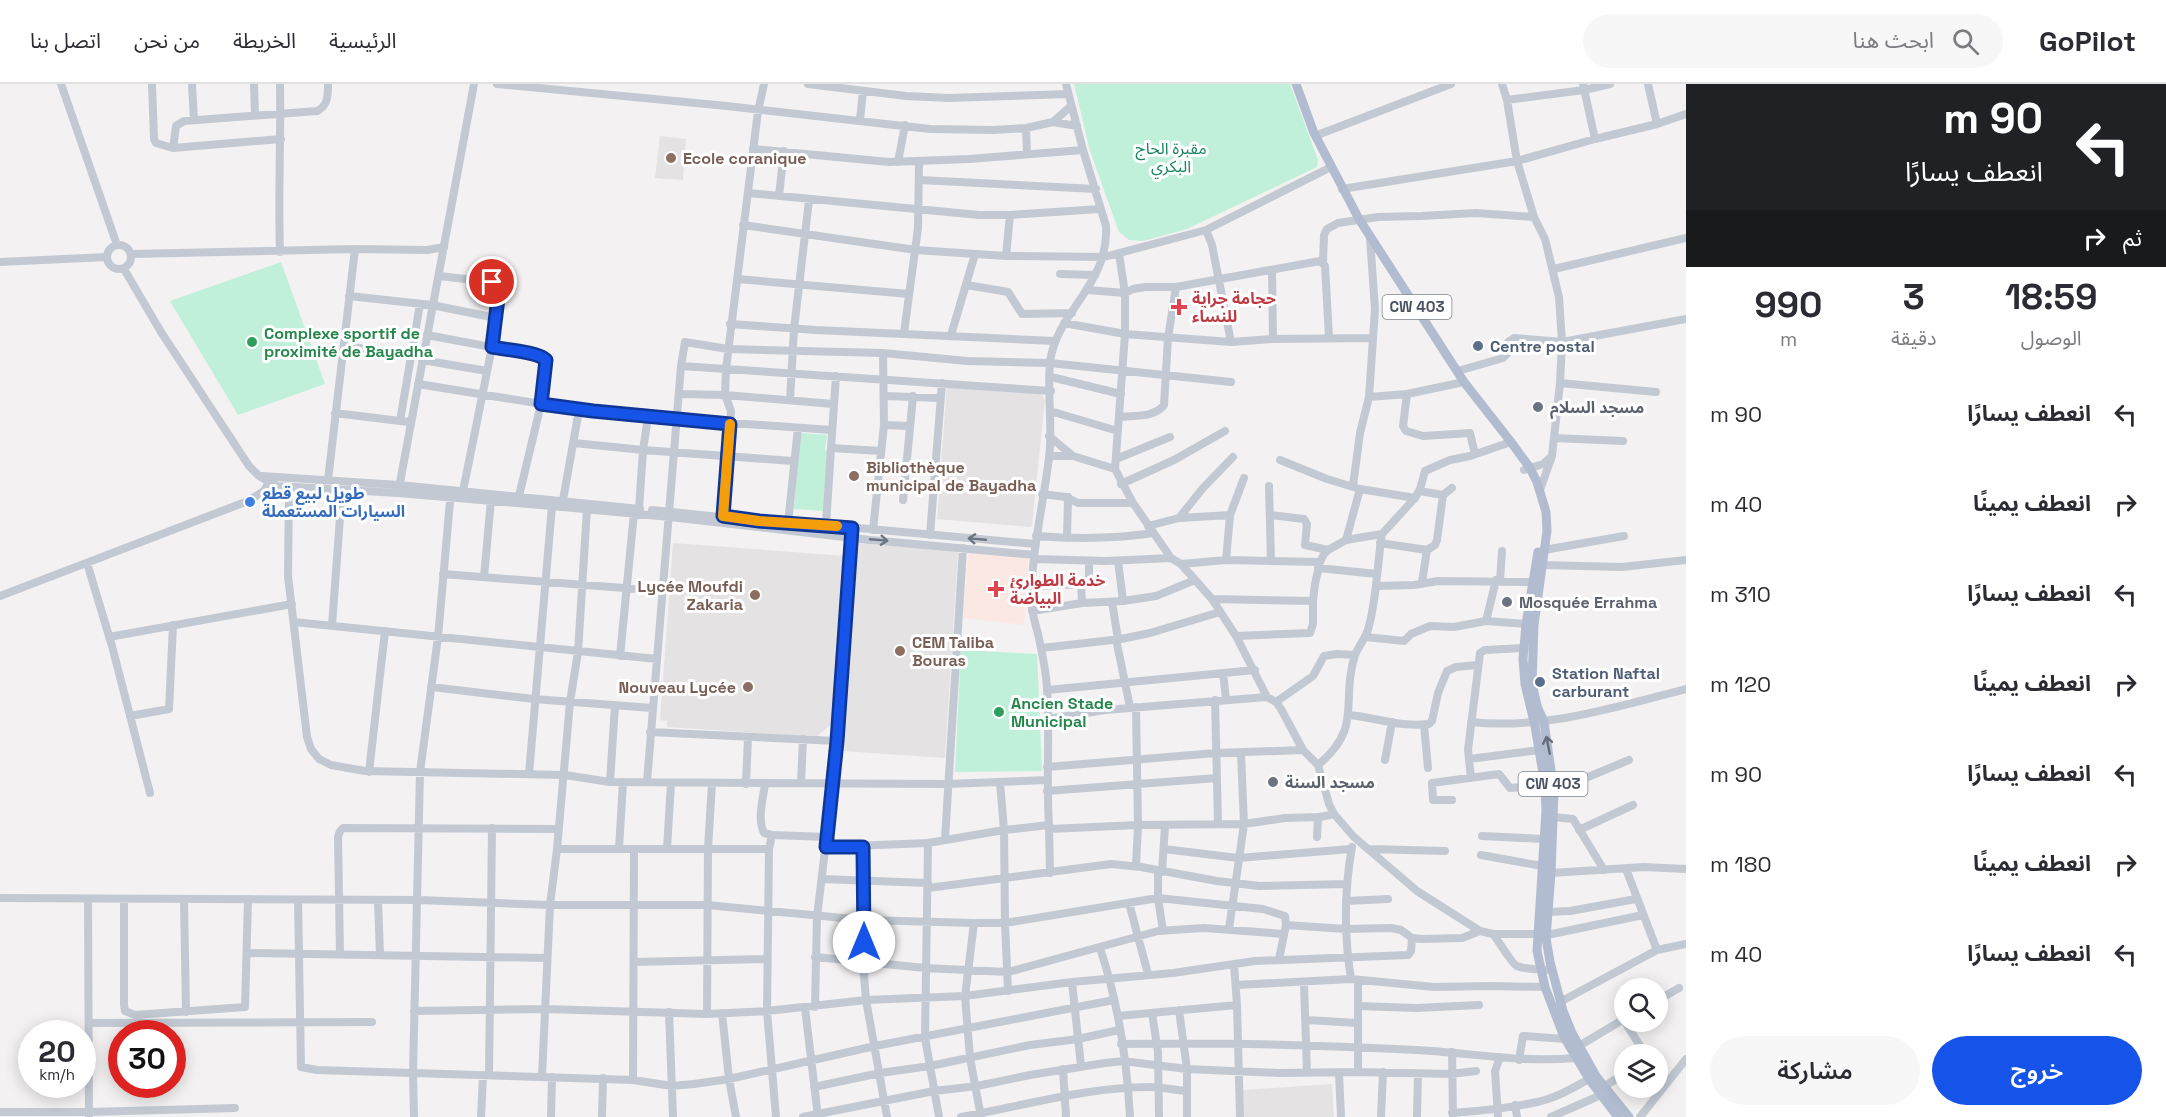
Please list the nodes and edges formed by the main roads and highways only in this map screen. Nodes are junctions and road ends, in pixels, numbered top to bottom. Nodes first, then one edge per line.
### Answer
1 (1296, 84) edge
2 (1301, 84) edge
3 (1331, 167) junction
4 (1538, 494) junction
5 (1539, 722) junction
6 (1542, 935) junction
7 (1603, 1090) junction
8 (1613, 1116) edge
9 (1629, 1117) edge

1 - 3 main road, CW 403
2 - 3 main road, CW 403
3 - 4 main road, CW 403
4 - 5 main road, CW 403
4 - 5 main road, CW 403
5 - 6 main road, CW 403
6 -> 5 main road, CW 403
6 - 7 main road, CW 403
6 - 7 main road, CW 403
7 - 8 main road, CW 403
7 - 9 main road, CW 403

